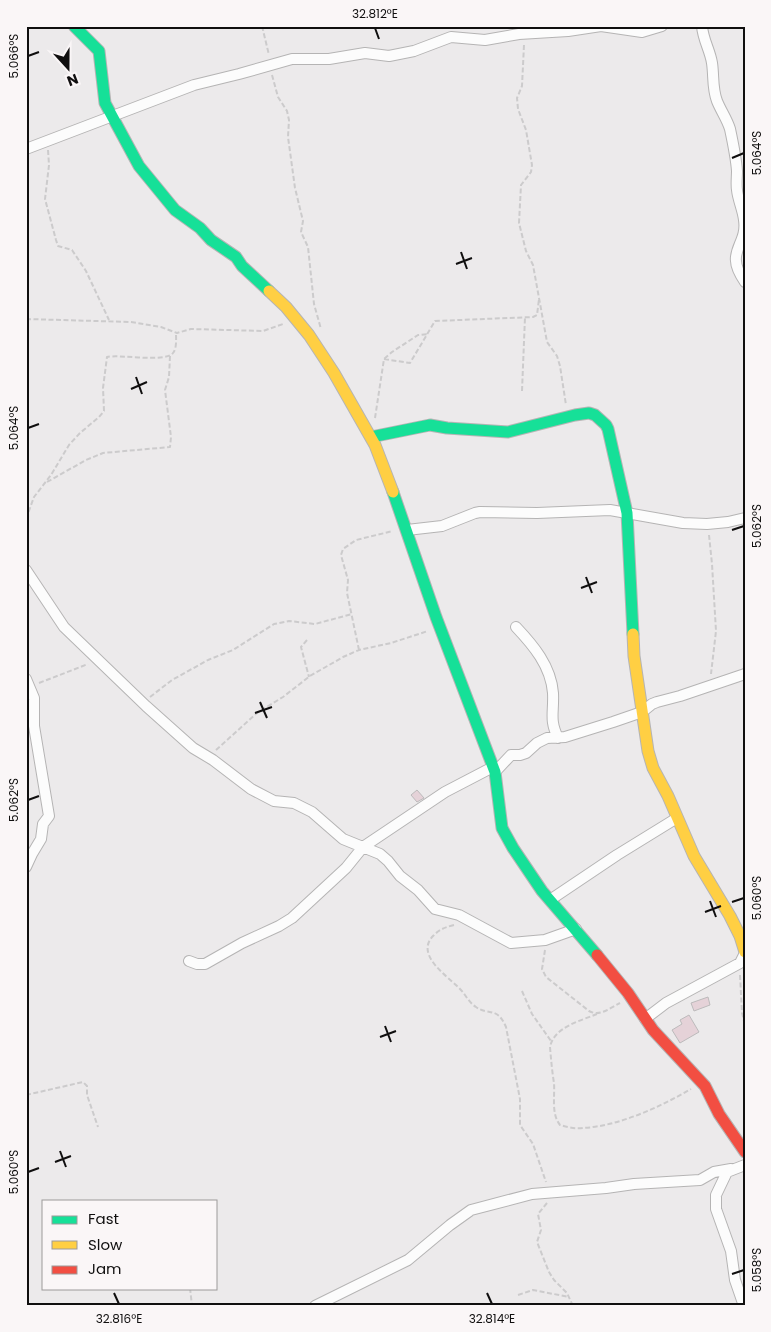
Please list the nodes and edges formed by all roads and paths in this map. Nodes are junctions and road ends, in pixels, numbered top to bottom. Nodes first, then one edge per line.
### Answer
1 (74, 26) edge
2 (262, 26) edge
3 (601, 26) edge
4 (662, 26) edge
5 (702, 26) edge
6 (525, 34) junction
7 (269, 66) junction
8 (111, 115) junction
9 (47, 140) junction
10 (26, 149) edge
11 (744, 220) edge
12 (745, 282) edge
13 (539, 296) junction
14 (525, 317) junction
15 (26, 319) edge
16 (109, 320) junction
17 (297, 321) junction
18 (176, 333) junction
19 (323, 333) dead end
20 (428, 334) junction
21 (170, 355) junction
22 (384, 359) junction
23 (522, 391) dead end
24 (569, 417) junction
25 (373, 437) junction
26 (45, 483) junction
27 (627, 513) junction
28 (403, 517) junction
29 (745, 518) edge
30 (26, 519) edge
31 (716, 523) junction
32 (407, 530) junction
33 (26, 570) edge
34 (352, 614) junction
35 (440, 627) junction
36 (516, 627) dead end
37 (306, 640) dead end
38 (359, 650) junction
39 (98, 660) junction
40 (745, 674) edge
41 (309, 677) junction
42 (28, 682) edge
43 (707, 686) junction
44 (142, 703) junction
45 (642, 712) junction
46 (558, 738) junction
47 (208, 757) junction
48 (494, 770) junction
49 (677, 818) junction
50 (363, 847) junction
51 (26, 867) edge
52 (550, 900) junction
53 (472, 922) junction
54 (576, 929) junction
55 (545, 940) junction
56 (744, 957) edge
57 (189, 961) dead end
58 (522, 990) dead end
59 (631, 997) junction
60 (597, 1014) junction
61 (645, 1019) junction
62 (745, 1025) edge
63 (551, 1042) junction
64 (702, 1083) junction
65 (26, 1095) edge
66 (98, 1127) dead end
67 (745, 1152) edge
68 (745, 1165) edge
69 (731, 1169) junction
70 (549, 1192) junction
71 (190, 1290) edge
72 (518, 1295) dead end
73 (569, 1298) junction
74 (192, 1306) edge
75 (315, 1306) edge
76 (573, 1306) edge
77 (744, 1306) edge

1 - 8 street
2 - 7 path
3 - 4 street
3 - 6 street
5 - 11 street
6 - 7 street
6 - 13 path
7 - 8 street
7 - 19 path
8 - 9 street
8 - 17 street
9 - 10 street
9 - 16 path
11 - 12 street
13 - 14 path
13 - 24 path
14 - 20 path
14 - 23 path
15 - 16 path
16 - 18 path
17 - 18 path
17 - 25 street
18 - 21 path
20 - 22 path
20 - 22 path
21 - 26 path
21 - 26 path
22 - 25 path
24 - 25 street
24 - 27 street
25 - 28 street
26 - 30 path
27 - 31 street
27 - 32 street
27 - 45 street
28 - 32 street
28 - 34 path
29 - 31 street
31 - 43 path
32 - 35 street
33 - 39 street
34 - 38 path
34 - 44 path
35 - 38 path
35 - 48 street
36 - 46 street
37 - 41 path
38 - 41 path
39 - 42 path
39 - 44 street
40 - 43 street
41 - 47 path
42 - 51 street
43 - 45 street
44 - 47 street
45 - 46 street
45 - 49 street
46 - 48 street
47 - 50 street
48 - 50 street
48 - 52 street
49 - 52 street
49 - 56 street
50 - 53 street
50 - 57 street
52 - 54 street
53 - 55 street
53 - 70 path
54 - 55 street
54 - 59 street
55 - 60 path
56 - 61 street
56 - 62 path
58 - 63 path
59 - 60 path
59 - 61 street
60 - 63 path
61 - 64 street
63 - 64 path
64 - 67 street
65 - 66 path
68 - 69 street
69 - 70 street
69 - 77 street
70 - 73 path
70 - 75 street
71 - 74 path
72 - 73 path
73 - 76 path

